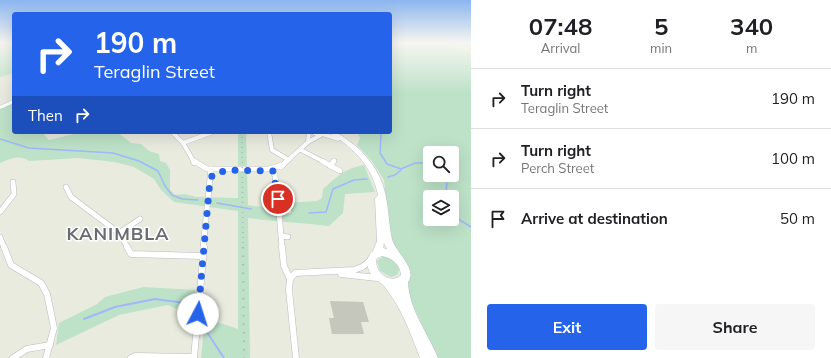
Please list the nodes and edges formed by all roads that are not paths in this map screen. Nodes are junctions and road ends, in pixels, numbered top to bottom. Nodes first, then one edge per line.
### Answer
1 (12, 102) edge
2 (0, 108) edge
3 (174, 134) edge
4 (207, 134) edge
5 (269, 134) edge
6 (310, 134) edge
7 (324, 134) edge
8 (335, 134) edge
9 (308, 142) junction
10 (183, 143) junction
11 (301, 150) junction
12 (289, 160) junction
13 (334, 161) dead end
14 (330, 166) junction
15 (211, 170) junction
16 (228, 170) junction
17 (272, 170) junction
18 (221, 171) junction
19 (340, 171) dead end
20 (210, 180) junction
21 (13, 182) dead end
22 (66, 186) dead end
23 (279, 211) junction
24 (289, 211) dead end
25 (0, 212) edge
26 (140, 219) dead end
27 (119, 233) junction
28 (281, 236) junction
29 (288, 236) dead end
30 (0, 237) edge
31 (202, 256) junction
32 (374, 257) junction
33 (396, 257) junction
34 (286, 270) junction
35 (319, 272) junction
36 (296, 273) junction
37 (290, 279) junction
38 (384, 281) junction
39 (403, 281) junction
40 (50, 345) junction
41 (194, 357) edge
42 (13, 358) edge
43 (46, 358) edge
44 (131, 358) edge
45 (296, 358) edge
46 (426, 358) edge
47 (433, 358) edge

1 - 2 street
3 - 10 street
4 - 10 street
5 - 12 street
6 - 9 street
7 - 9 street
7 - 32 main road
8 - 33 main road
9 - 11 street
10 - 15 street
11 - 12 street
11 - 14 street
12 - 17 street
13 - 14 street
14 - 19 street
15 - 16 street
15 - 18 street
15 - 20 street
16 - 17 street
16 - 18 street
17 - 23 street
18 - 20 street
20 - 31 street
21 - 25 street
22 - 27 street
23 - 24 street
23 - 28 street
26 - 27 street
27 - 31 street
28 - 29 street
28 - 34 street
30 - 40 street
31 - 41 street
32 - 33 main road
32 - 35 street
32 - 38 main road
33 - 39 main road
34 - 36 street
34 - 37 street
35 - 36 street
35 - 38 street
36 - 37 street
37 - 45 street
38 - 39 main road
38 - 46 main road
39 - 47 main road
40 - 42 street
40 - 43 street
41 - 44 street

